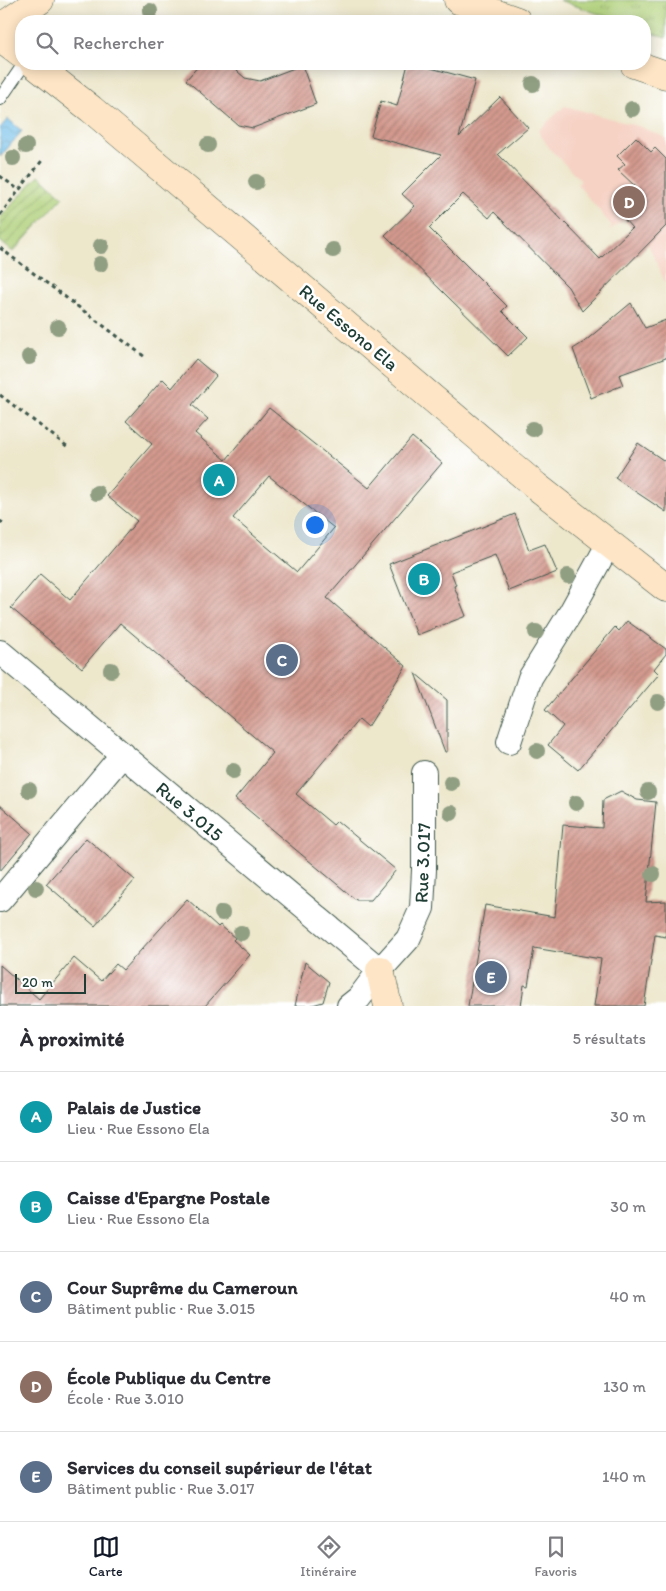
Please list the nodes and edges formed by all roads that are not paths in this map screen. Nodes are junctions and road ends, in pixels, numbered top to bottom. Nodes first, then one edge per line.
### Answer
1 (40, 0) edge
2 (458, 0) edge
3 (19, 15) edge
4 (500, 15) edge
5 (15, 18) edge
6 (0, 28) edge
7 (0, 38) edge
8 (15, 49) edge
9 (20, 70) edge
10 (42, 70) edge
11 (651, 70) edge
12 (666, 75) edge
13 (0, 99) edge
14 (609, 543) junction
15 (666, 588) edge
16 (0, 652) edge
17 (509, 742) dead end
18 (123, 754) junction
19 (424, 773) dead end
20 (0, 900) edge
21 (380, 970) junction
22 (349, 1006) edge
23 (388, 1006) edge

1 - 3 main road
2 - 4 main road
5 - 6 main road
7 - 8 main road
9 - 13 lane
10 - 14 main road, Rue Essono Ela
11 - 12 main road
14 - 15 main road, Rue Essono Ela
14 - 17 street
16 - 18 street, Rue 3.015
18 - 20 street
18 - 21 street, Rue 3.015
19 - 21 street, Rue 3.017
21 - 22 street, Rue 3.017
21 - 23 main road

